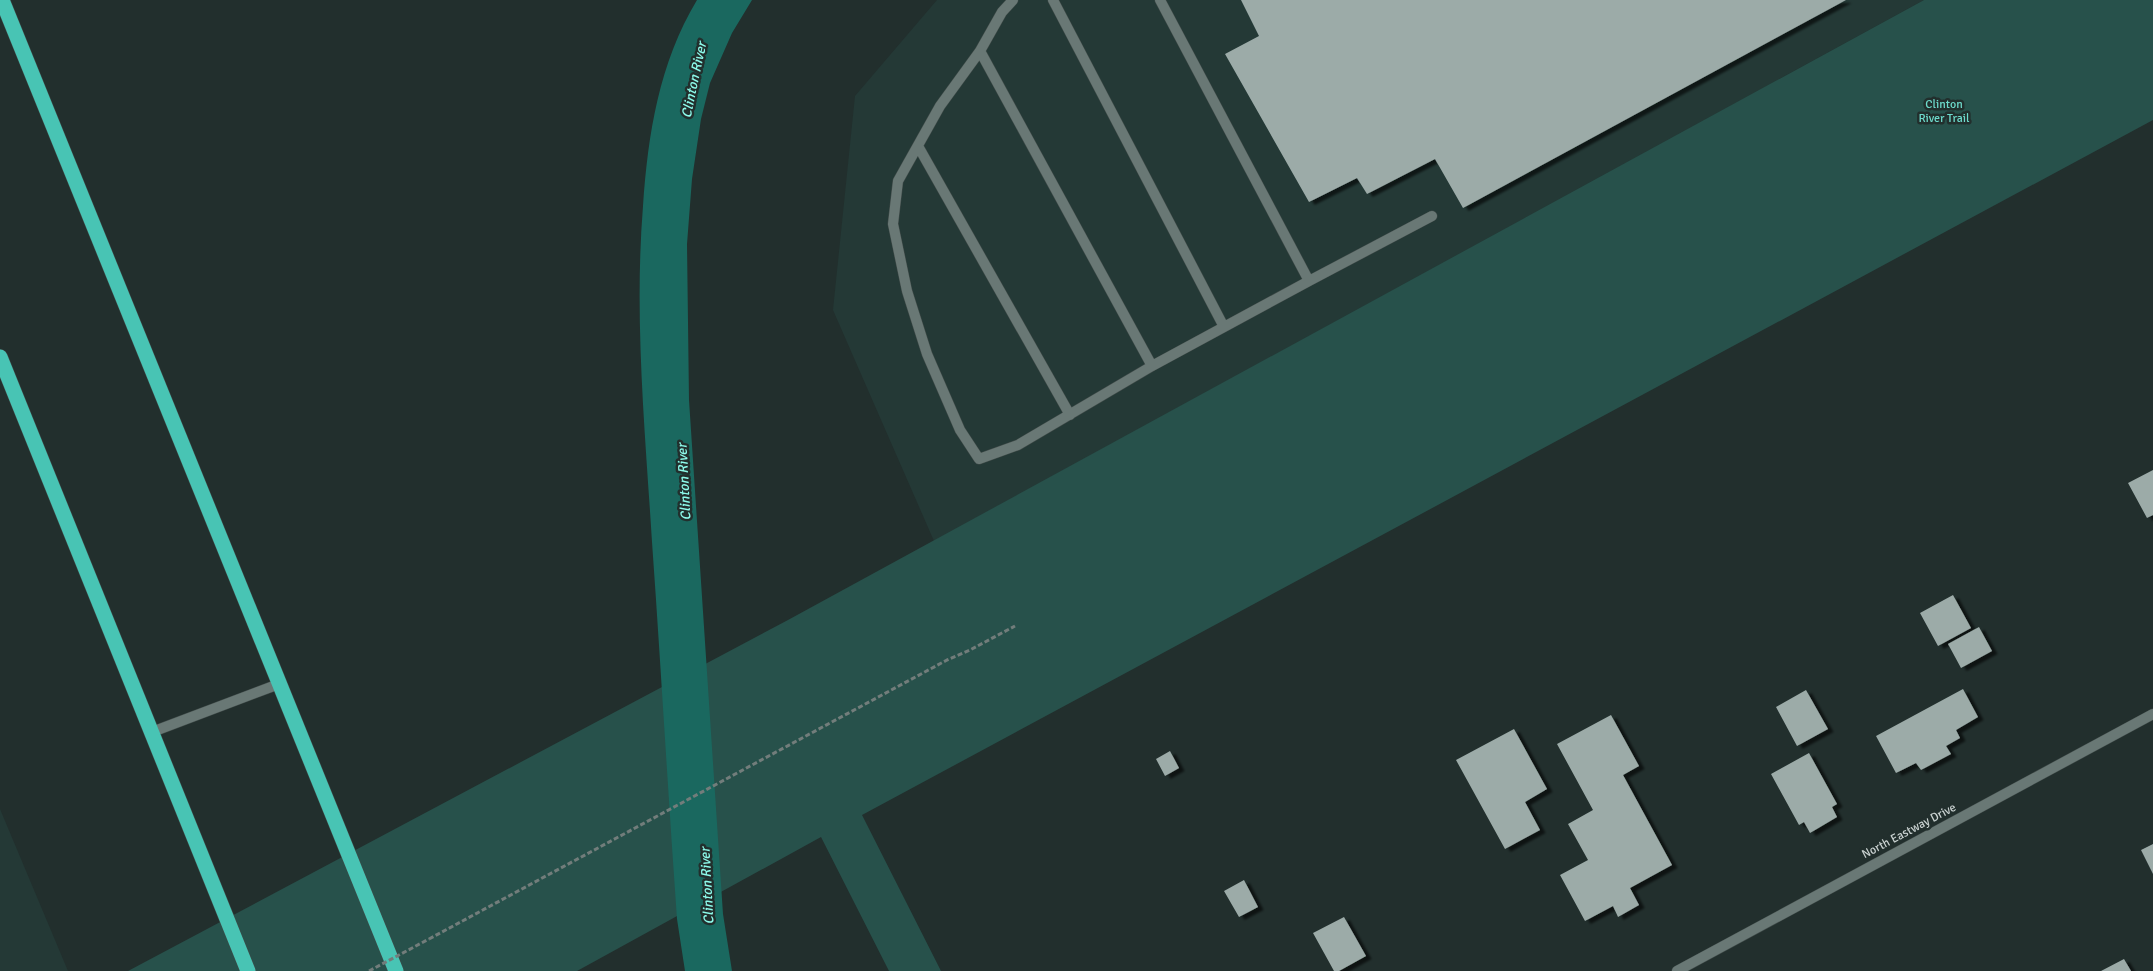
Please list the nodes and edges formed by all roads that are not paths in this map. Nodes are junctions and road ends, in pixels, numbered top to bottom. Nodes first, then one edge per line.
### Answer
1 (2, 0) edge
2 (1013, 0) edge
3 (1053, 0) edge
4 (1160, 0) edge
5 (980, 51) junction
6 (918, 146) junction
7 (1432, 216) dead end
8 (1309, 280) junction
9 (1224, 327) junction
10 (0, 357) edge
11 (1152, 366) junction
12 (1070, 415) junction
13 (279, 684) junction
14 (2153, 714) edge
15 (152, 732) junction
16 (248, 971) edge
17 (396, 971) edge
18 (1677, 971) edge

1 - 13 highway
2 - 5 street
3 - 9 street
4 - 8 street
5 - 6 street
5 - 11 street
6 - 12 street
6 - 12 street
7 - 8 street
8 - 9 street
9 - 11 street
10 - 15 highway
11 - 12 street
13 - 15 street
13 - 17 highway
14 - 18 street, North Eastway Drive
15 - 16 highway

